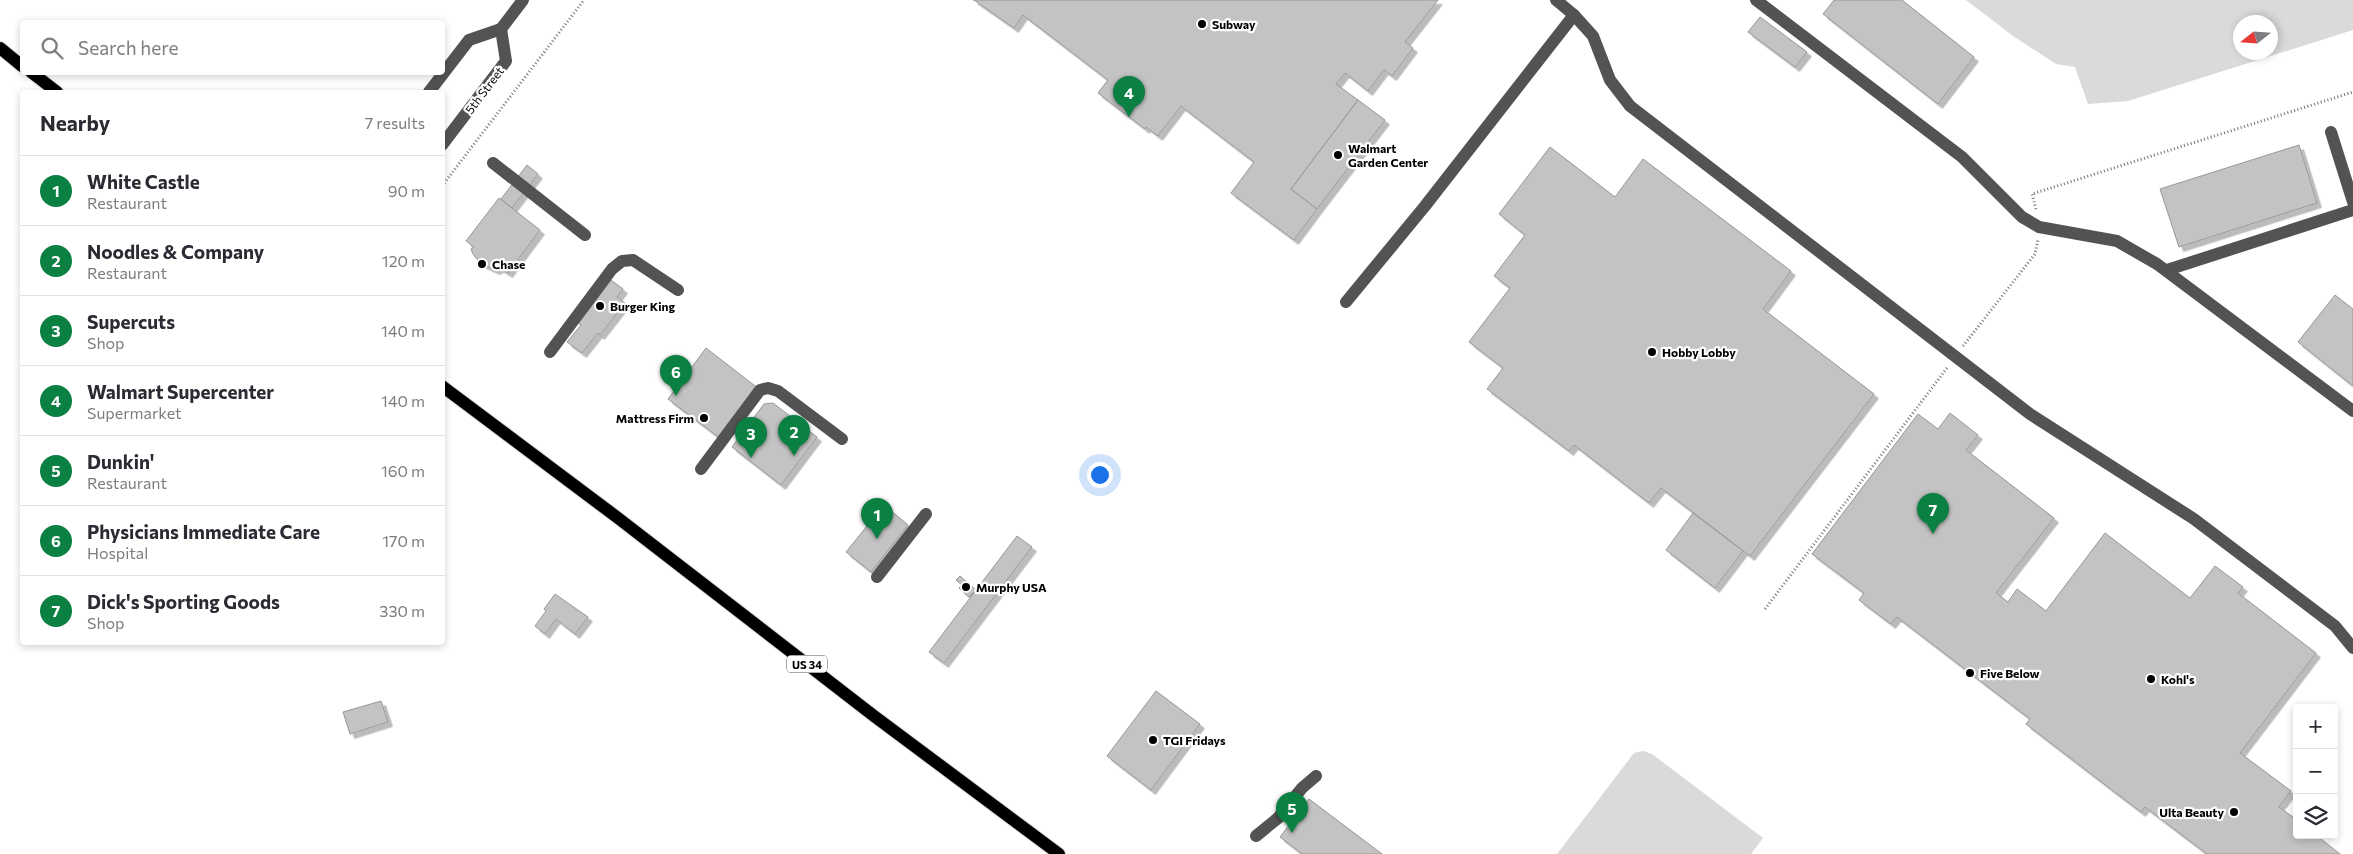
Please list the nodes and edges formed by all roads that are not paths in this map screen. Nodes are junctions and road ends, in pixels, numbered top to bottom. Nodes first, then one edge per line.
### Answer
1 (523, 0) edge
2 (1556, 0) edge
3 (1756, 0) edge
4 (1574, 15) junction
5 (501, 28) junction
6 (0, 48) edge
7 (20, 64) edge
8 (445, 71) edge
9 (35, 75) edge
10 (442, 75) edge
11 (54, 90) edge
12 (431, 90) edge
13 (2331, 132) dead end
14 (445, 141) edge
15 (494, 163) dead end
16 (2353, 202) edge
17 (2353, 210) edge
18 (585, 234) dead end
19 (2167, 270) junction
20 (678, 290) dead end
21 (1346, 302) dead end
22 (550, 352) dead end
23 (445, 388) edge
24 (2353, 411) edge
25 (842, 439) dead end
26 (701, 469) dead end
27 (926, 514) dead end
28 (877, 577) dead end
29 (2353, 648) edge
30 (1316, 776) dead end
31 (1256, 836) dead end
32 (1059, 854) edge

1 - 5 street
2 - 4 street
3 - 19 street
4 - 21 street
4 - 29 street
5 - 8 street
5 - 14 street, 5th Street
6 - 7 main road
9 - 11 main road
10 - 12 street
13 - 16 street
15 - 18 street
17 - 19 street
19 - 24 street
20 - 22 street
23 - 32 main road, US 34
25 - 26 street
27 - 28 street
30 - 31 street

